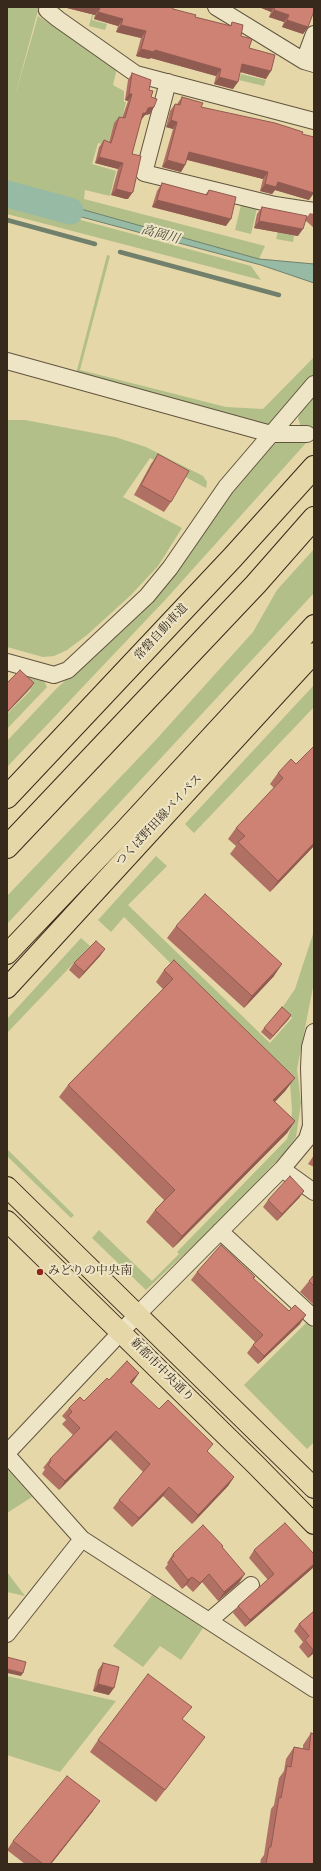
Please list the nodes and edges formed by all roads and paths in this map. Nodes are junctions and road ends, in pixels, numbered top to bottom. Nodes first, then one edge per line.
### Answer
1 (48, 7) edge
2 (216, 7) edge
3 (314, 34) edge
4 (309, 62) edge
5 (168, 82) junction
6 (314, 121) edge
7 (314, 211) edge
8 (7, 361) edge
9 (314, 384) edge
10 (271, 434) junction
11 (307, 434) dead end
12 (314, 467) edge
13 (314, 518) edge
14 (314, 625) edge
15 (314, 653) edge
16 (7, 662) edge
17 (7, 796) edge
18 (7, 846) edge
19 (7, 954) edge
20 (7, 988) edge
21 (314, 1032) edge
22 (313, 1126) edge
23 (282, 1169) junction
24 (7, 1187) edge
25 (314, 1192) edge
26 (7, 1221) edge
27 (220, 1231) junction
28 (137, 1315) junction
29 (314, 1318) edge
30 (121, 1332) junction
31 (7, 1454) edge
32 (314, 1488) edge
33 (314, 1524) edge
34 (82, 1539) junction
35 (251, 1585) dead end
36 (209, 1621) junction
37 (7, 1634) edge
38 (314, 1689) edge

1 - 5 street
2 - 4 street
3 - 4 street
5 - 6 street
5 - 7 street
8 - 10 street
9 - 10 street
10 - 11 street
10 - 16 street
12 - 17 highway, 常磐自動車道
13 - 18 highway
14 - 19 main road, つくば野田線バイパス
15 - 20 main road, つくば野田線バイパス
21 - 22 street
22 - 23 street
23 - 25 street
23 - 27 street
24 - 28 main road, 新都市中央通り
26 - 30 main road, 新都市中央通り
27 - 28 street
27 - 29 street
28 - 30 street
28 - 32 main road, 新都市中央通り
30 - 31 street
30 - 33 main road, 新都市中央通り
31 - 34 street
34 - 36 street
34 - 37 street
35 - 36 street
36 - 38 street

